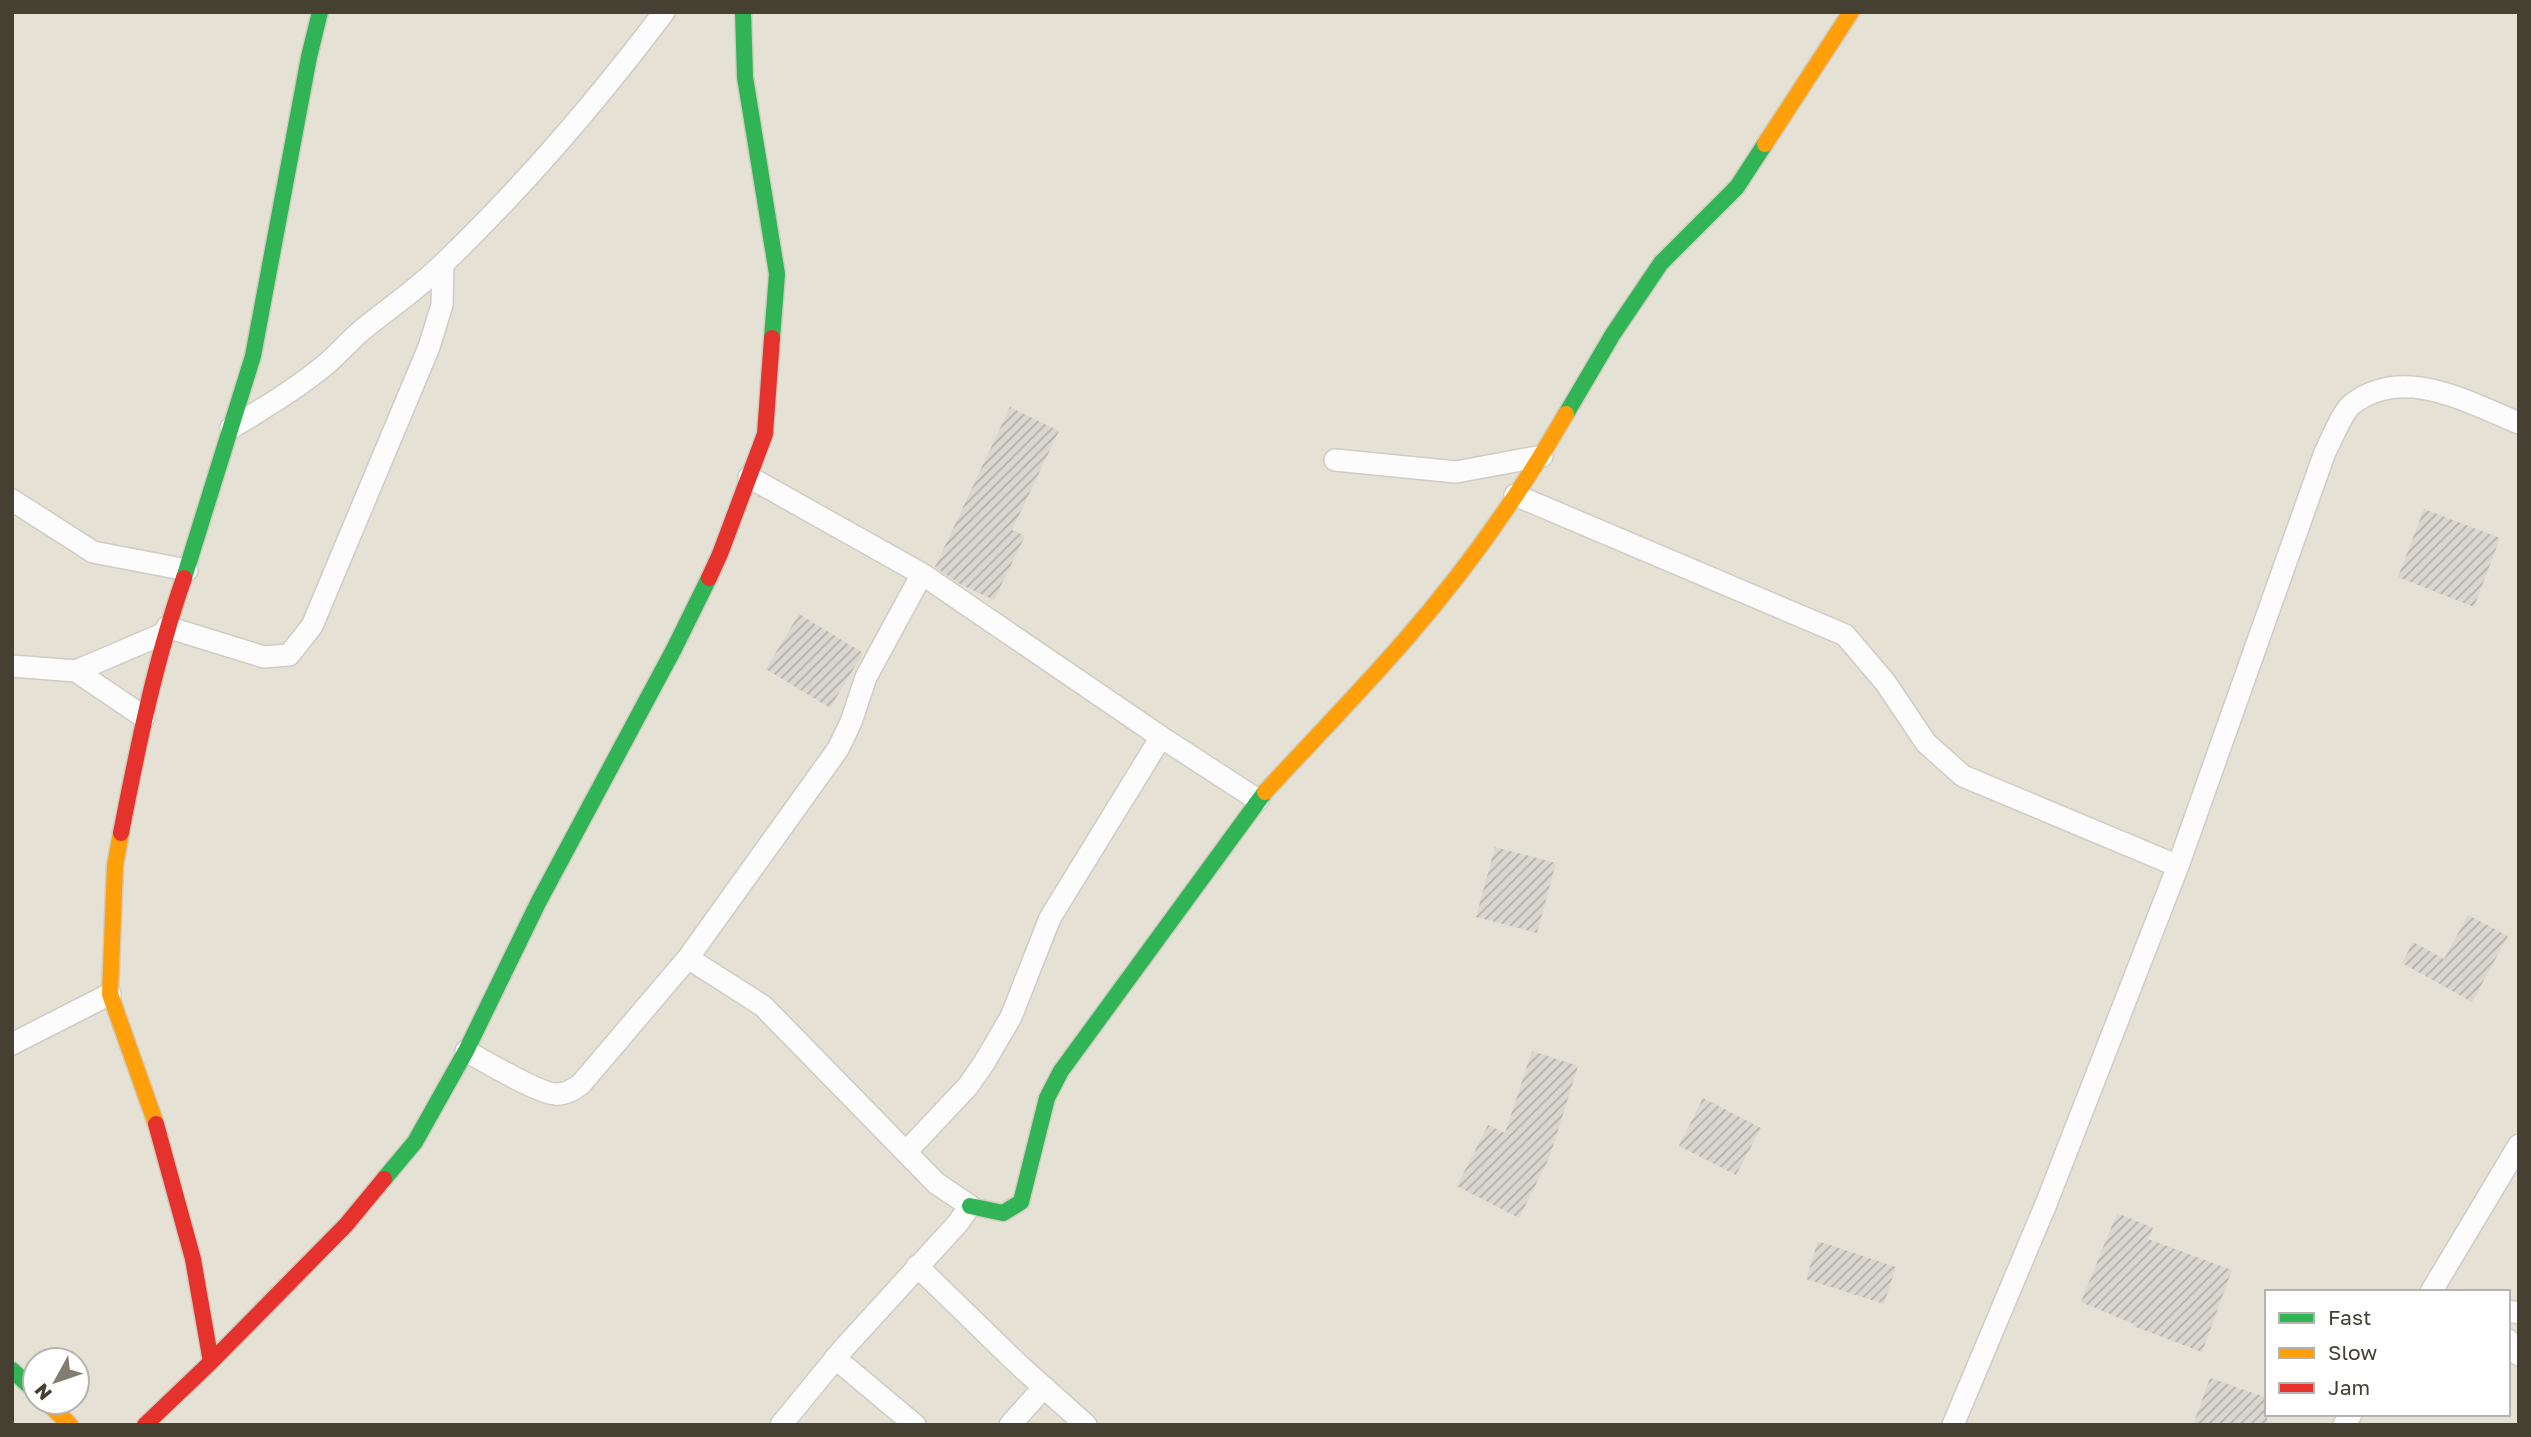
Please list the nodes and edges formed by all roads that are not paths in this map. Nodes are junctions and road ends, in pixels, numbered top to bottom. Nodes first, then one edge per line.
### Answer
1 (320, 12) edge
2 (664, 12) edge
3 (743, 12) edge
4 (1851, 12) edge
5 (443, 264) junction
6 (2519, 423) edge
7 (231, 428) junction
8 (1542, 456) junction
9 (1335, 460) dead end
10 (749, 477) junction
11 (1515, 495) junction
12 (12, 499) edge
13 (187, 570) junction
14 (922, 574) junction
15 (166, 630) junction
16 (12, 666) edge
17 (76, 671) junction
18 (144, 717) junction
19 (1161, 737) junction
20 (1258, 800) junction
21 (2178, 866) junction
22 (688, 958) junction
23 (110, 994) junction
24 (12, 1044) edge
25 (466, 1051) junction
26 (2519, 1145) edge
27 (906, 1152) junction
28 (970, 1206) junction
29 (917, 1266) junction
30 (2434, 1290) edge
31 (835, 1358) junction
32 (211, 1362) junction
33 (1044, 1388) junction
34 (145, 1425) edge
35 (781, 1425) edge
36 (915, 1425) edge
37 (1010, 1425) edge
38 (1086, 1425) edge
39 (1953, 1425) edge

1 - 7 main road
2 - 5 street
3 - 10 main road
4 - 8 main road
5 - 7 street
5 - 15 street
6 - 21 street
7 - 13 main road
8 - 9 street
8 - 11 main road
10 - 14 street
10 - 25 main road
11 - 20 main road
11 - 21 street
12 - 13 street
13 - 15 main road
14 - 19 street
14 - 22 street
15 - 17 street
15 - 18 main road
16 - 17 street
17 - 18 street
18 - 23 main road
19 - 20 street
19 - 27 street
20 - 28 main road
21 - 39 street
22 - 25 street
22 - 27 street
23 - 24 street
23 - 32 main road
25 - 32 main road
26 - 30 street
27 - 28 street
28 - 29 street
29 - 31 street
29 - 33 street
31 - 35 street
31 - 36 street
32 - 34 main road
33 - 37 street
33 - 38 street

